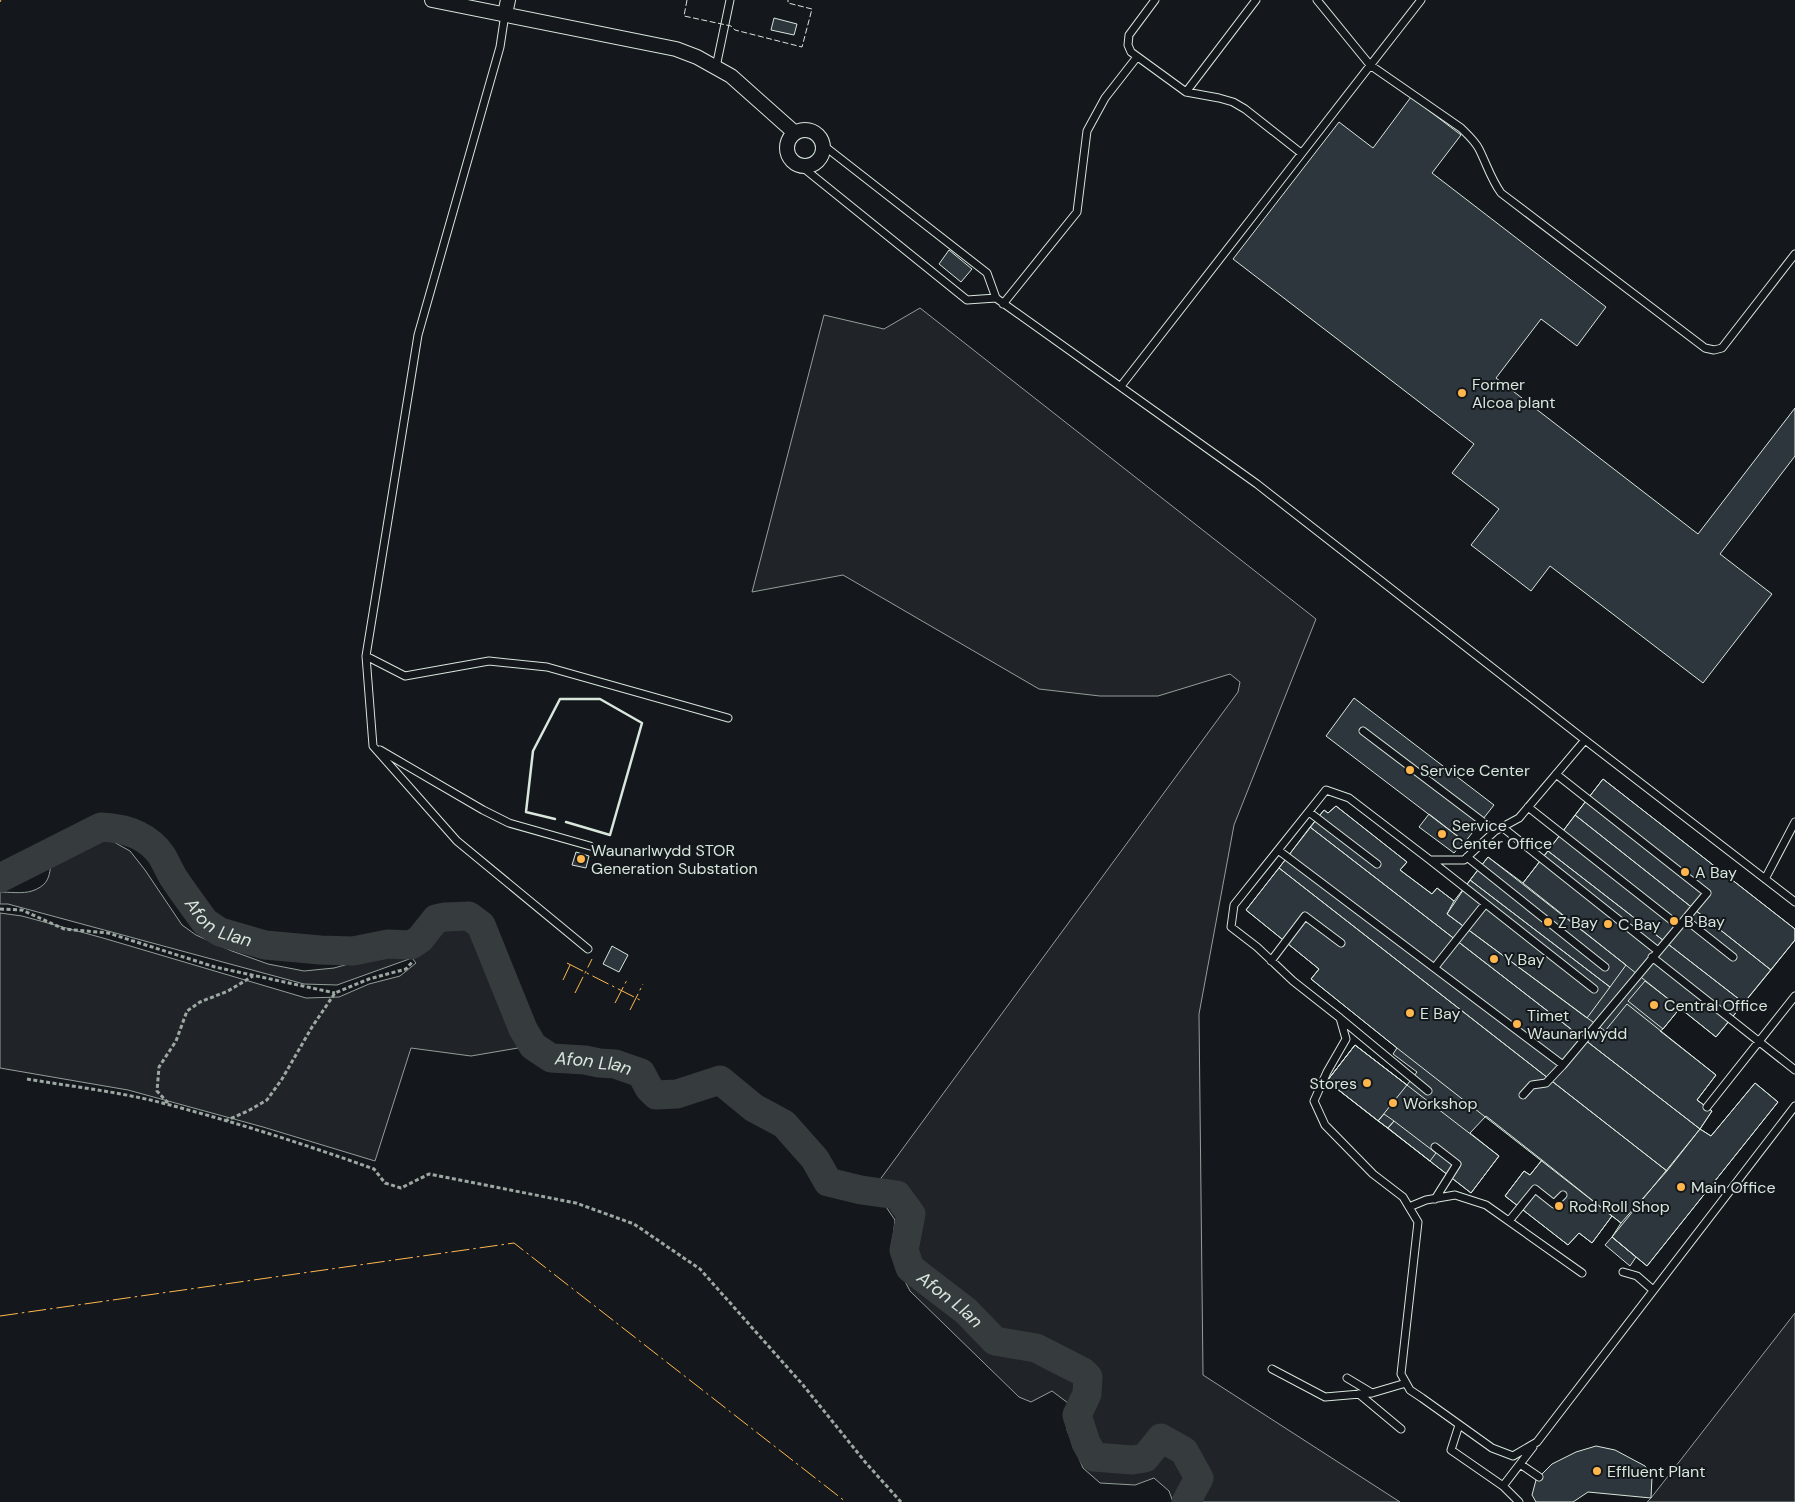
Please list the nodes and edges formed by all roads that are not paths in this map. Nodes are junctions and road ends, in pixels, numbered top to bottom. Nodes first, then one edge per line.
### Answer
1 (432, 0) edge
2 (508, 0) edge
3 (730, 0) edge
4 (1155, 0) edge
5 (1256, 0) edge
6 (1317, 0) edge
7 (1421, 0) edge
8 (505, 14) junction
9 (1137, 57) junction
10 (1370, 64) junction
11 (716, 67) junction
12 (1186, 92) junction
13 (795, 133) junction
14 (823, 145) junction
15 (1301, 153) junction
16 (801, 166) junction
17 (1795, 254) edge
18 (996, 298) junction
19 (1003, 304) junction
20 (1121, 386) junction
21 (366, 656) junction
22 (728, 718) dead end
23 (1363, 731) dead end
24 (1585, 740) junction
25 (374, 746) junction
26 (1556, 774) junction
27 (1528, 807) junction
28 (1309, 812) junction
29 (1795, 822) edge
30 (1498, 829) junction
31 (590, 846) dead end
32 (1278, 850) junction
33 (1468, 857) junction
34 (1430, 860) junction
35 (1377, 864) dead end
36 (1765, 879) junction
37 (1795, 902) edge
38 (1485, 904) junction
39 (1685, 919) junction
40 (1679, 926) junction
41 (1341, 944) dead end
42 (588, 949) dead end
43 (1655, 954) junction
44 (1733, 957) dead end
45 (1271, 960) junction
46 (1605, 967) dead end
47 (1435, 968) junction
48 (1594, 989) dead end
49 (1795, 996) edge
50 (1340, 1018) junction
51 (1759, 1042) junction
52 (1562, 1065) junction
53 (1795, 1070) edge
54 (1428, 1091) dead end
55 (1523, 1095) dead end
56 (1795, 1106) edge
57 (1707, 1107) dead end
58 (1435, 1147) dead end
59 (1563, 1195) dead end
60 (1435, 1199) junction
61 (1409, 1207) junction
62 (1509, 1221) junction
63 (1623, 1272) dead end
64 (1582, 1273) dead end
65 (1653, 1290) junction
66 (1272, 1369) dead end
67 (1347, 1378) dead end
68 (1406, 1383) junction
69 (1372, 1393) junction
70 (1360, 1394) junction
71 (1459, 1425) junction
72 (1401, 1429) dead end
73 (1537, 1442) junction
74 (1520, 1464) junction
75 (1539, 1477) dead end
76 (1503, 1486) junction
77 (1519, 1502) edge

1 - 8 street
2 - 8 street
3 - 11 lane
4 - 9 lane
5 - 12 lane
6 - 10 lane
7 - 10 lane
8 - 11 street
8 - 21 lane
9 - 12 lane
9 - 19 lane
10 - 15 lane
10 - 17 lane
11 - 13 street
12 - 15 lane
13 - 14 street
13 - 16 street
14 - 16 street
14 - 18 lane
15 - 20 lane
16 - 18 lane
18 - 19 lane
19 - 20 lane
20 - 24 lane
21 - 22 lane
21 - 25 lane
23 - 30 lane
24 - 26 lane
24 - 36 lane
25 - 31 lane
25 - 42 lane
26 - 27 lane
26 - 39 lane
27 - 30 lane
27 - 40 lane
28 - 32 lane
28 - 34 lane
28 - 35 lane
29 - 36 lane
30 - 33 lane
30 - 43 lane
32 - 45 lane
32 - 47 lane
33 - 34 lane
33 - 46 lane
34 - 38 lane
36 - 37 lane
38 - 47 lane
38 - 48 lane
39 - 40 lane
39 - 44 lane
40 - 43 lane
41 - 45 lane
43 - 51 lane
43 - 52 lane
45 - 50 lane
47 - 52 lane
49 - 51 lane
50 - 54 lane
50 - 61 lane
51 - 53 lane
51 - 57 lane
52 - 55 lane
56 - 65 lane
58 - 60 lane
59 - 62 lane
60 - 61 lane
60 - 62 lane
61 - 68 lane
62 - 64 lane
63 - 65 lane
65 - 73 lane
66 - 70 lane
67 - 69 lane
68 - 69 lane
68 - 71 lane
69 - 70 lane
70 - 72 lane
71 - 73 lane
71 - 76 lane
73 - 74 lane
74 - 75 lane
74 - 76 lane
76 - 77 lane

